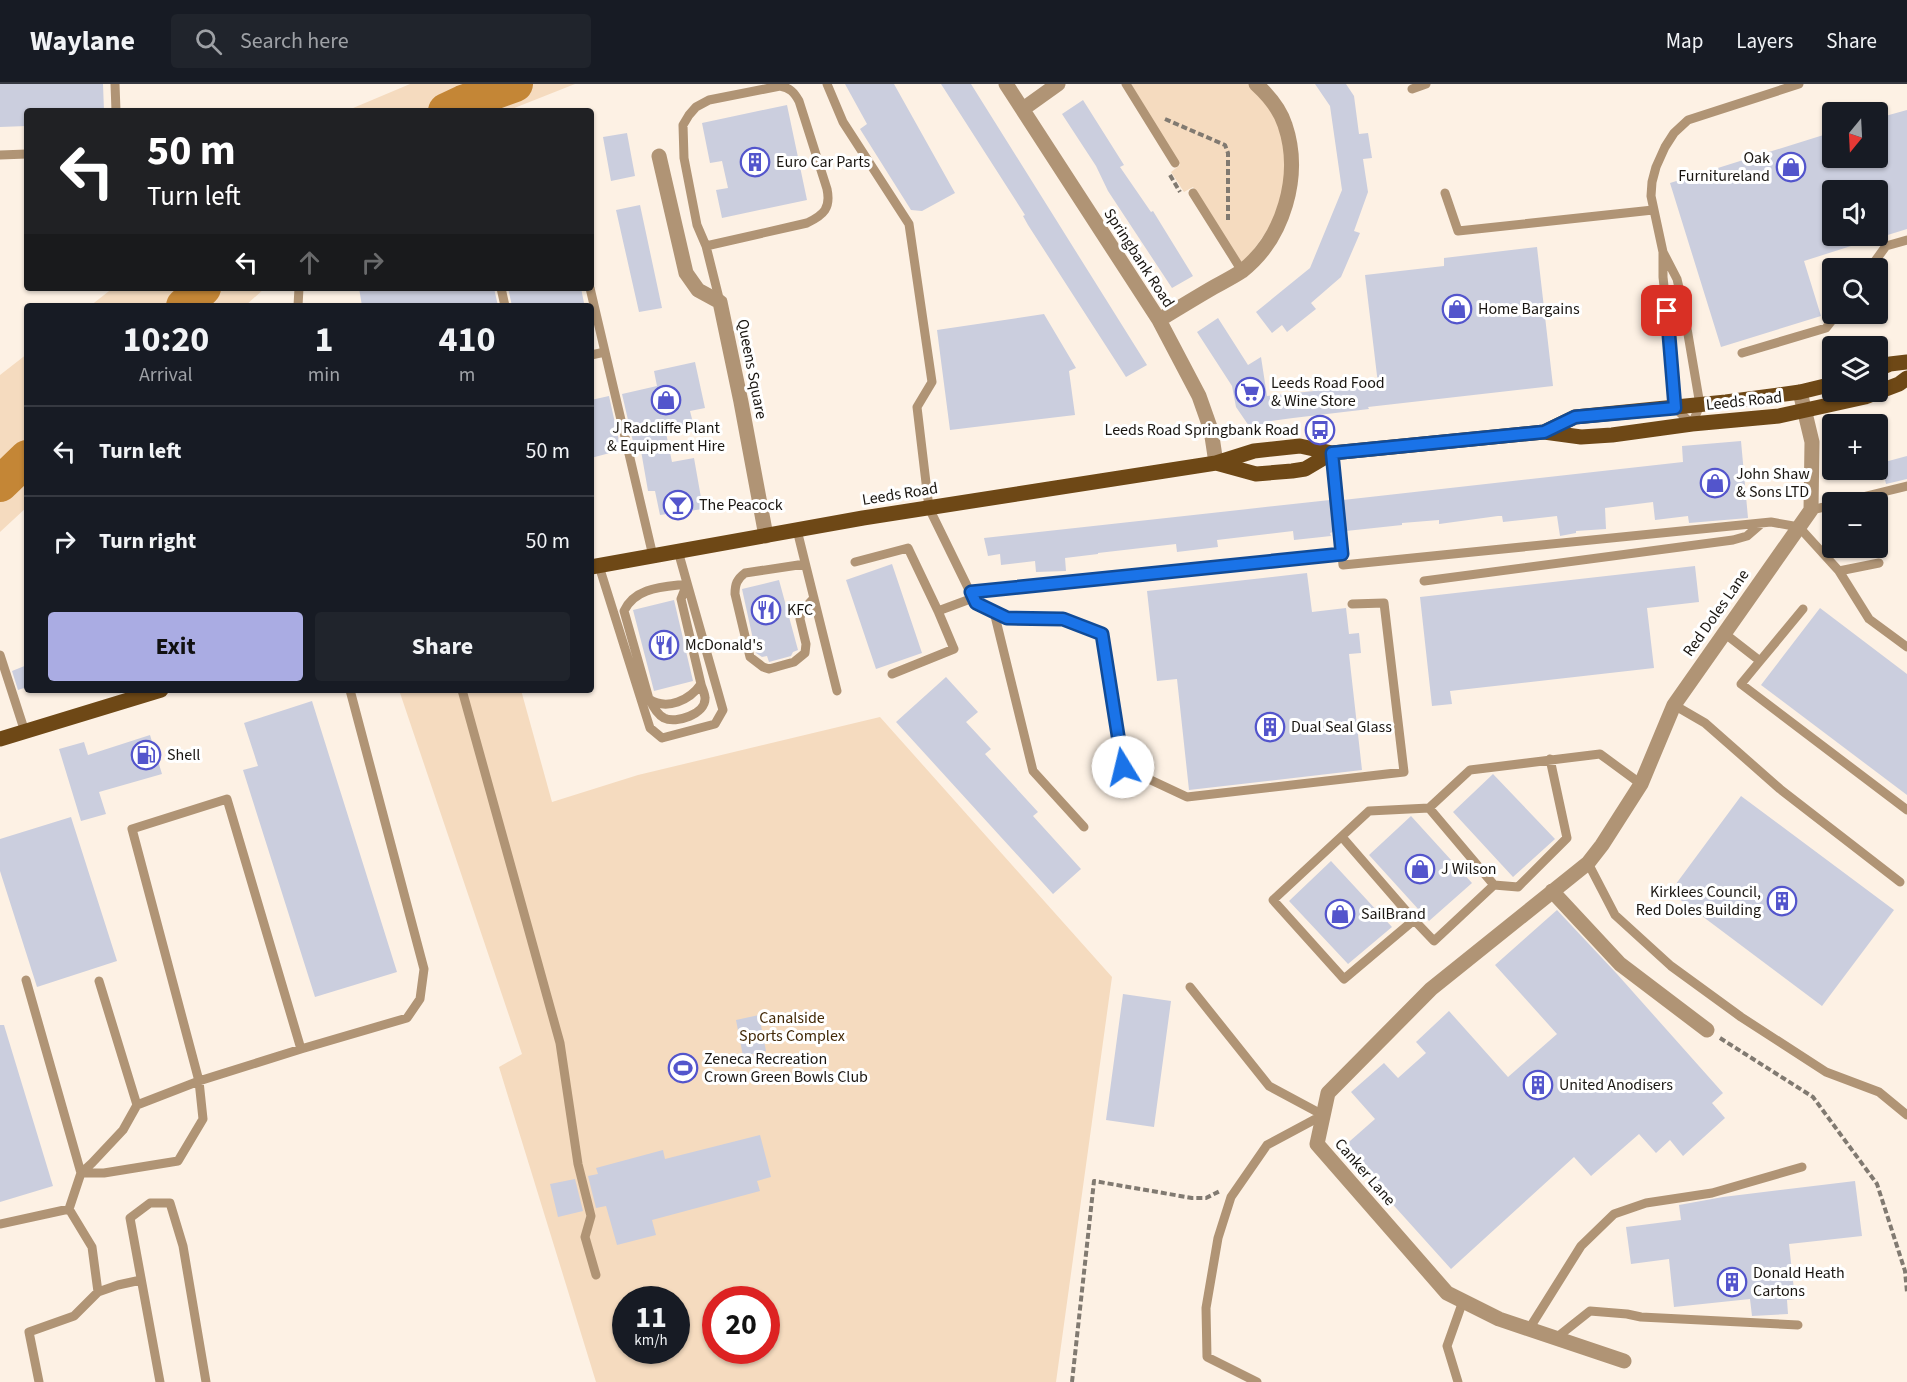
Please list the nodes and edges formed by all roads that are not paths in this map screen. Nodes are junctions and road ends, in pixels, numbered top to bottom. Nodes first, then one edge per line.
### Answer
1 (116, 84) edge
2 (827, 84) edge
3 (1006, 84) edge
4 (1058, 84) edge
5 (1126, 84) edge
6 (1256, 84) edge
7 (1426, 84) edge
8 (1799, 84) edge
9 (1412, 89) dead end
10 (116, 108) edge
11 (1023, 109) junction
12 (24, 154) edge
13 (0, 155) edge
14 (659, 156) dead end
15 (1175, 163) road end
16 (1193, 193) road end
17 (1445, 193) dead end
18 (1653, 210) junction
19 (1907, 240) edge
20 (706, 246) junction
21 (1663, 252) junction
22 (1878, 258) edge
23 (1242, 271) junction
24 (720, 302) junction
25 (594, 305) edge
26 (1158, 321) junction
27 (1829, 324) edge
28 (605, 352) junction
29 (1742, 353) dead end
30 (594, 354) edge
31 (1907, 362) edge
32 (1888, 365) edge
33 (1907, 378) edge
34 (1822, 387) edge
35 (1800, 392) junction
36 (1700, 405) junction
37 (1675, 408) junction
38 (1805, 412) junction
39 (1692, 424) junction
40 (1544, 432) junction
41 (1332, 453) junction
42 (1216, 463) junction
43 (1907, 486) edge
44 (1883, 492) edge
45 (930, 508) junction
46 (1822, 508) edge
47 (1811, 510) junction
48 (1762, 523) junction
49 (1799, 527) junction
50 (797, 530) junction
51 (766, 536) junction
52 (678, 551) junction
53 (1342, 554) junction
54 (653, 556) junction
55 (855, 562) dead end
56 (1879, 563) dead end
57 (806, 564) junction
58 (595, 566) edge
59 (1839, 572) junction
60 (1424, 581) dead end
61 (687, 584) junction
62 (972, 595) junction
63 (609, 597) junction
64 (814, 598) junction
65 (1352, 604) dead end
66 (1803, 609) dead end
67 (624, 611) junction
68 (938, 611) junction
69 (994, 612) junction
70 (1724, 633) junction
71 (1907, 646) edge
72 (0, 655) edge
73 (1760, 661) junction
74 (892, 674) dead end
75 (701, 684) junction
76 (837, 691) dead end
77 (151, 693) edge
78 (351, 693) edge
79 (463, 693) edge
80 (649, 699) junction
81 (1674, 705) junction
82 (25, 732) junction
83 (0, 740) edge
84 (1550, 759) junction
85 (1641, 784) junction
86 (1429, 808) junction
87 (1907, 810) edge
88 (1084, 827) dead end
89 (1341, 837) junction
90 (1602, 845) joint
91 (1588, 863) junction
92 (1900, 882) dead end
93 (1494, 885) junction
94 (1552, 891) junction
95 (1414, 920) junction
96 (26, 980) dead end
97 (99, 981) dead end
98 (1190, 987) dead end
99 (1707, 1030) road end
100 (301, 1049) junction
101 (199, 1081) junction
102 (136, 1104) junction
103 (1323, 1115) junction
104 (1907, 1115) edge
105 (1802, 1167) dead end
106 (81, 1173) junction
107 (69, 1209) junction
108 (0, 1224) edge
109 (596, 1275) dead end
110 (141, 1280) junction
111 (98, 1292) junction
112 (1463, 1301) junction
113 (1798, 1325) dead end
114 (1529, 1329) junction
115 (1556, 1338) junction
116 (1624, 1361) dead end
117 (39, 1382) edge
118 (160, 1382) edge
119 (206, 1382) edge
120 (1257, 1382) edge
121 (1458, 1382) edge

1 - 10 lane
2 - 45 lane
3 - 11 street, Springbank Road
4 - 11 street
5 - 15 lane
6 - 23 street
7 - 9 lane
8 - 18 lane
11 - 26 street, Springbank Road
12 - 13 lane
14 - 24 street, Queens Square
16 - 23 lane
17 - 18 lane
18 - 21 lane
19 - 22 lane
20 - 20 lane
20 - 24 lane
21 - 36 lane
21 - 37 lane
23 - 26 street
24 - 51 street, Queens Square
25 - 28 lane
26 - 42 street, Springbank Road
27 - 29 lane
28 - 30 lane
28 - 54 lane
31 - 32 main road
33 - 38 main road, Leeds Road
34 - 35 main road, Leeds Road
35 - 36 main road, Leeds Road
35 - 38 street
36 - 37 main road, Leeds Road
36 - 39 lane
37 - 39 lane
37 - 40 main road, Leeds Road
38 - 39 main road, Leeds Road
38 - 47 street
39 - 40 main road, Leeds Road
40 - 41 main road, Leeds Road
41 - 42 main road, Leeds Road
41 - 42 main road, Leeds Road
41 - 53 lane
42 - 45 main road, Leeds Road
43 - 44 lane
45 - 50 main road, Leeds Road
45 - 62 lane
46 - 47 lane
47 - 49 street, Red Doles Lane
48 - 49 lane
48 - 53 lane
48 - 60 lane
49 - 59 lane
49 - 70 street, Red Doles Lane
50 - 51 main road, Leeds Road
50 - 57 lane
51 - 52 main road, Leeds Road
52 - 54 main road, Leeds Road
52 - 61 lane
53 - 62 lane
54 - 58 main road, Leeds Road
55 - 68 lane
56 - 59 lane
57 - 64 lane
57 - 64 lane
58 - 63 lane
59 - 71 lane
61 - 63 lane
61 - 67 lane
61 - 75 lane
62 - 68 lane
62 - 69 lane
63 - 67 lane
64 - 76 lane
65 - 69 lane
66 - 73 lane
67 - 80 lane
68 - 74 lane
69 - 88 lane
70 - 73 lane
70 - 81 street, Red Doles Lane
72 - 82 lane
73 - 87 lane
75 - 80 lane
75 - 80 lane
77 - 82 main road
78 - 100 lane
79 - 109 lane
81 - 85 street, Red Doles Lane
81 - 92 lane
82 - 83 main road
84 - 85 lane
84 - 86 lane
84 - 93 lane
85 - 90 street, Red Doles Lane
86 - 89 lane
86 - 93 lane
89 - 95 lane
89 - 95 lane
90 - 91 street, Canker Lane
91 - 94 street, Canker Lane
91 - 104 lane
93 - 95 lane
94 - 99 street
94 - 103 street, Canker Lane
96 - 106 lane
97 - 102 lane
98 - 103 lane
100 - 101 lane
100 - 101 lane
101 - 102 lane
101 - 106 lane
102 - 106 lane
103 - 112 street, Canker Lane
103 - 120 lane
105 - 114 lane
106 - 107 lane
107 - 108 lane
107 - 111 lane
110 - 111 lane
110 - 118 lane
110 - 119 lane
111 - 117 lane
112 - 114 street, Canker Lane
112 - 121 lane
113 - 115 lane
114 - 115 street, Canker Lane
115 - 116 street, Canker Lane

